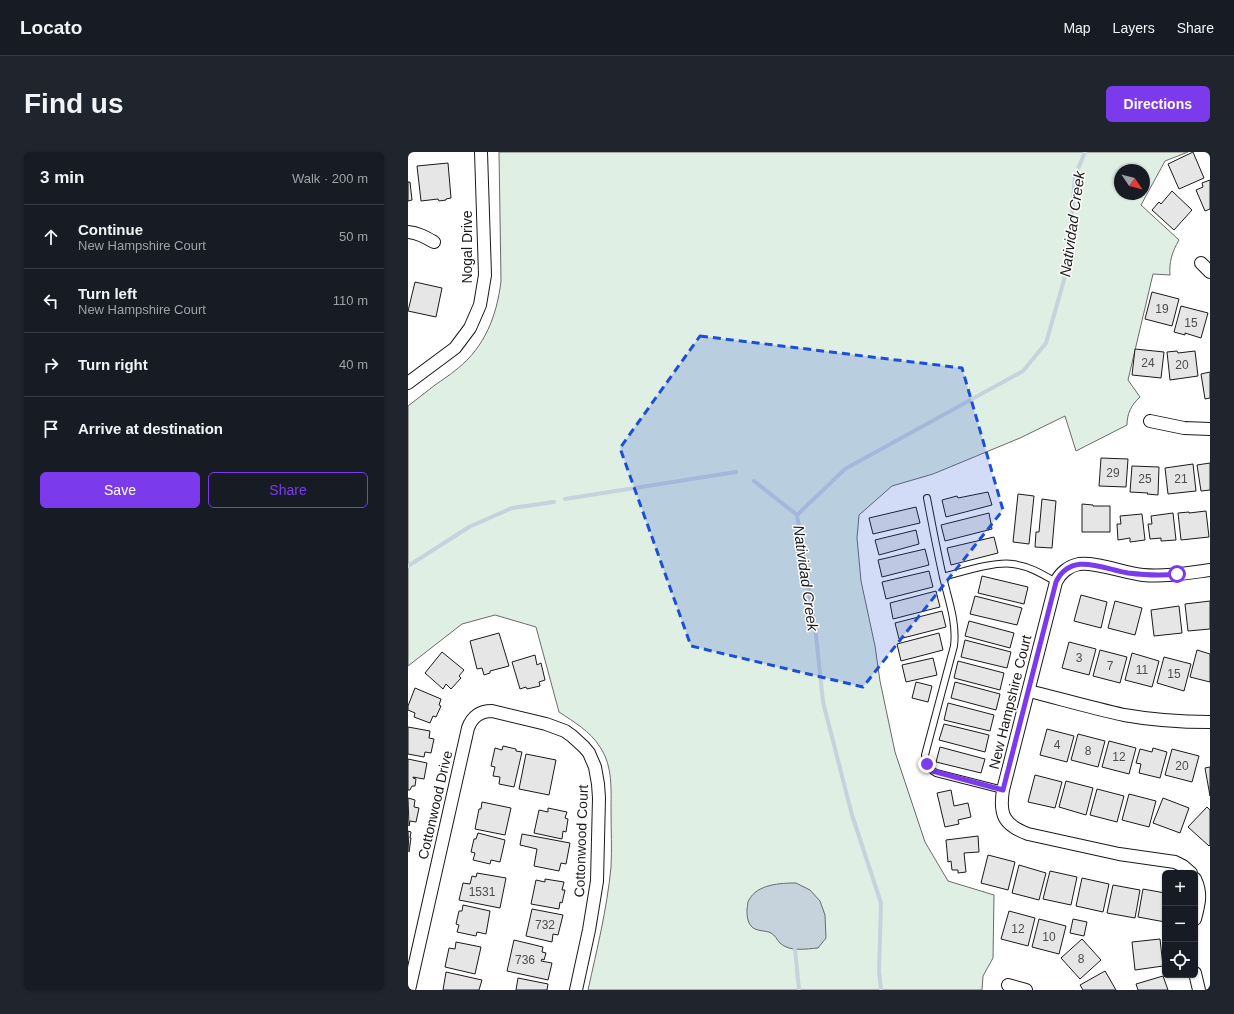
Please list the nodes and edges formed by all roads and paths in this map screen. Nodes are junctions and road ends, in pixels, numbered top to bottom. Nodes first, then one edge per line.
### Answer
1 (481, 152) edge
2 (408, 232) edge
3 (434, 242) dead end
4 (1201, 263) dead end
5 (1210, 272) edge
6 (408, 383) edge
7 (1150, 421) dead end
8 (1210, 429) edge
9 (927, 498) dead end
10 (1210, 570) edge
11 (943, 577) junction
12 (1056, 582) junction
13 (1029, 691) junction
14 (492, 711) joint
15 (1210, 722) edge
16 (1003, 790) junction
17 (1188, 870) edge
18 (1198, 886) edge
19 (1198, 905) edge
20 (411, 962) edge
21 (1196, 978) edge
22 (1008, 985) dead end
23 (409, 990) edge
24 (576, 990) edge
25 (1026, 990) edge
26 (1200, 990) edge

1 - 6 street, Nogal Drive
2 - 3 street
4 - 5 street
7 - 8 street
9 - 11 lane
10 - 12 street, New Hampshire Court
11 - 12 lane
11 - 16 lane
12 - 13 street, New Hampshire Court
13 - 15 street
13 - 16 street, New Hampshire Court
14 - 20 street, Cottonwood Drive
14 - 24 street, Cottonwood Court
16 - 17 street, New Hampshire Court
18 - 19 street
20 - 23 street, Cottonwood Drive
21 - 26 street
22 - 25 street

